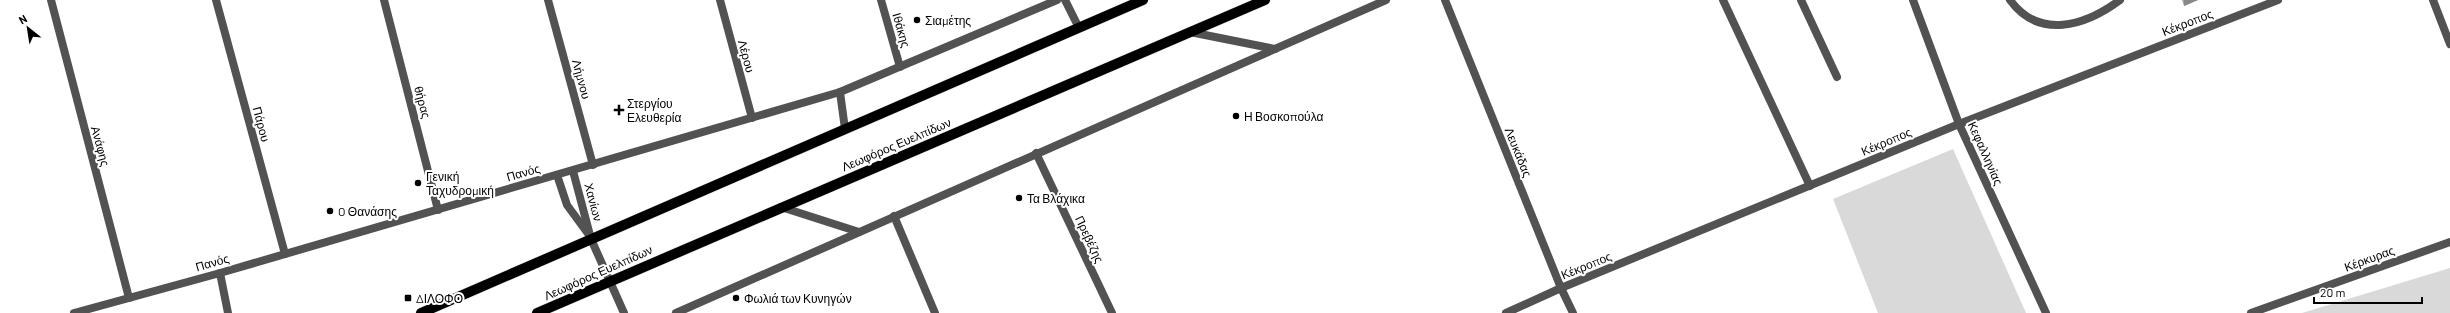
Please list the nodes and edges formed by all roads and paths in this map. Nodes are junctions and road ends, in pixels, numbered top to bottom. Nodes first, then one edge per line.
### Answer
1 (51, 0) edge
2 (216, 0) edge
3 (384, 0) edge
4 (548, 0) edge
5 (720, 0) edge
6 (881, 0) edge
7 (1057, 0) edge
8 (1065, 0) edge
9 (1143, 0) edge
10 (1265, 0) edge
11 (1386, 0) edge
12 (1445, 0) edge
13 (1723, 0) edge
14 (1801, 0) edge
15 (1913, 0) edge
16 (2010, 0) edge
17 (2120, 0) edge
18 (2278, 0) edge
19 (2432, 0) edge
20 (1079, 28) junction
21 (1190, 32) junction
22 (2450, 44) edge
23 (1275, 49) junction
24 (900, 67) junction
25 (1838, 77) dead end
26 (840, 92) junction
27 (752, 118) junction
28 (1960, 124) junction
29 (844, 129) junction
30 (1036, 153) junction
31 (593, 165) junction
32 (573, 171) junction
33 (557, 175) junction
34 (1810, 186) junction
35 (781, 208) junction
36 (438, 210) junction
37 (894, 216) junction
38 (859, 232) junction
39 (591, 239) junction
40 (2450, 242) edge
41 (285, 254) junction
42 (220, 273) junction
43 (610, 281) junction
44 (1561, 288) junction
45 (129, 298) junction
46 (74, 313) edge
47 (228, 313) edge
48 (421, 313) edge
49 (537, 313) edge
50 (624, 313) edge
51 (676, 313) edge
52 (936, 313) edge
53 (1112, 313) edge
54 (1506, 313) edge
55 (1573, 313) edge
56 (2046, 313) edge
57 (2251, 313) edge

1 - 45 street, Ανάφης
2 - 41 street, Πάρου
3 - 36 street, θήρας
4 - 31 street, Λήμνου
5 - 27 street, Λέρου
6 - 24 street, Ιθάκης
7 - 24 street, Πανός
8 - 20 street
9 - 20 main road
10 - 21 main road, Λεωφόρος Ευελπίδων
11 - 23 street
12 - 44 street, Λευκάδας
13 - 34 street
14 - 25 street
15 - 28 street, Κεφαλληνίας
16 - 17 street
18 - 28 street, Κέκροπος
19 - 22 street
20 - 29 main road
21 - 23 street
21 - 35 main road, Λεωφόρος Ευελπίδων
23 - 30 street
24 - 26 street, Πανός
26 - 27 street, Πανός
26 - 29 street
27 - 31 street, Πανός
28 - 34 street, Κέκροπος
28 - 56 street, Κεφαλληνίας
29 - 39 main road
30 - 37 street
30 - 53 street, Πρεβέζης
31 - 32 street, Πανός
32 - 33 street, Πανός
32 - 39 street, Χανίων
33 - 36 street, Πανός
33 - 39 street, Χανίων
34 - 44 street, Κέκροπος
35 - 38 street
35 - 43 main road, Λεωφόρος Ευελπίδων
36 - 41 street, Πανός
37 - 38 street
37 - 52 street
38 - 51 street
39 - 43 street, Χανίων
39 - 48 main road
40 - 57 street, Κέρκυρας
41 - 42 street, Πανός
42 - 45 street, Πανός
42 - 47 street
43 - 49 main road, Λεωφόρος Ευελπίδων
43 - 50 street, Χανίων
44 - 54 street, Κέκροπος
44 - 55 street, Λευκάδας
45 - 46 street, Πανός

